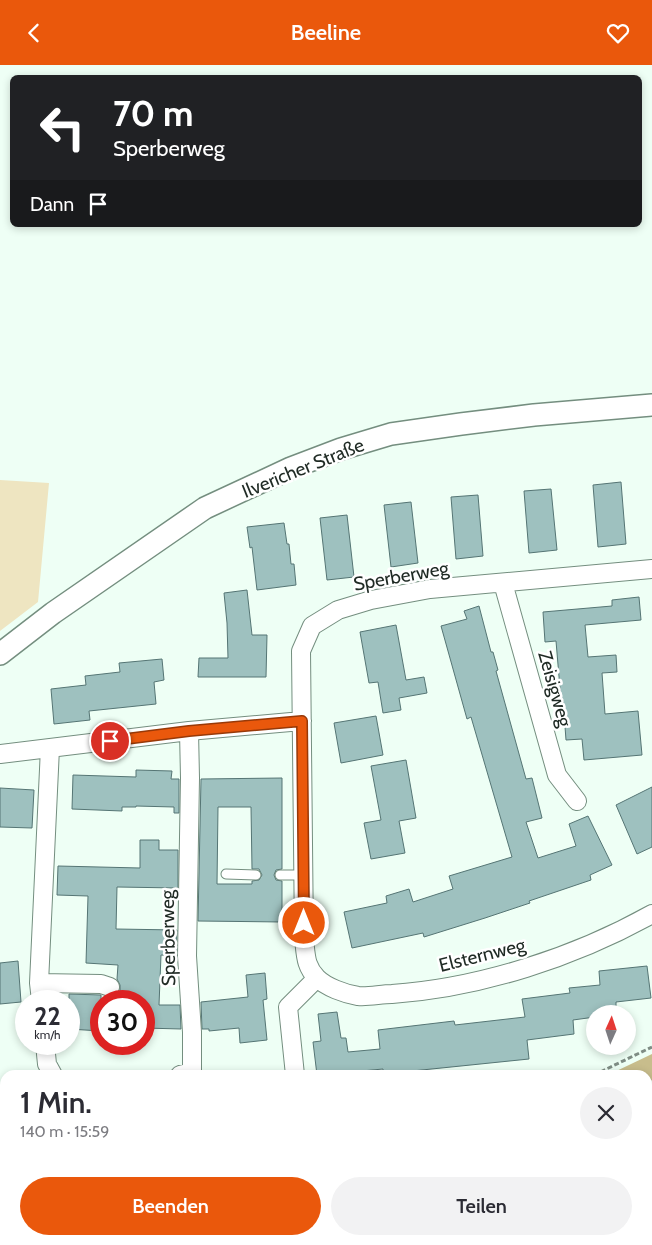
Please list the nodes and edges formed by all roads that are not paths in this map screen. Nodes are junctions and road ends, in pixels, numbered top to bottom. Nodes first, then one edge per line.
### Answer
1 (652, 405) edge
2 (652, 569) edge
3 (503, 583) junction
4 (0, 653) edge
5 (302, 721) junction
6 (189, 731) junction
7 (50, 748) junction
8 (0, 754) edge
9 (577, 801) dead end
10 (226, 874) dead end
11 (256, 875) dead end
12 (280, 875) dead end
13 (304, 875) junction
14 (652, 914) edge
15 (317, 978) junction
16 (39, 983) junction
17 (110, 987) dead end
18 (39, 990) edge
19 (46, 1055) edge
20 (50, 1070) edge
21 (192, 1070) edge
22 (294, 1070) edge

1 - 4 street, Ilvericher Straße
2 - 3 street, Sperberweg
3 - 5 street, Sperberweg
3 - 9 street, Zeisigweg
5 - 6 street
5 - 13 street
6 - 7 street
6 - 21 street, Sperberweg
7 - 8 street
7 - 16 street
10 - 11 lane
12 - 13 lane
13 - 15 street
14 - 15 street, Elsternweg
15 - 22 street
16 - 17 street
16 - 18 street
19 - 20 street

